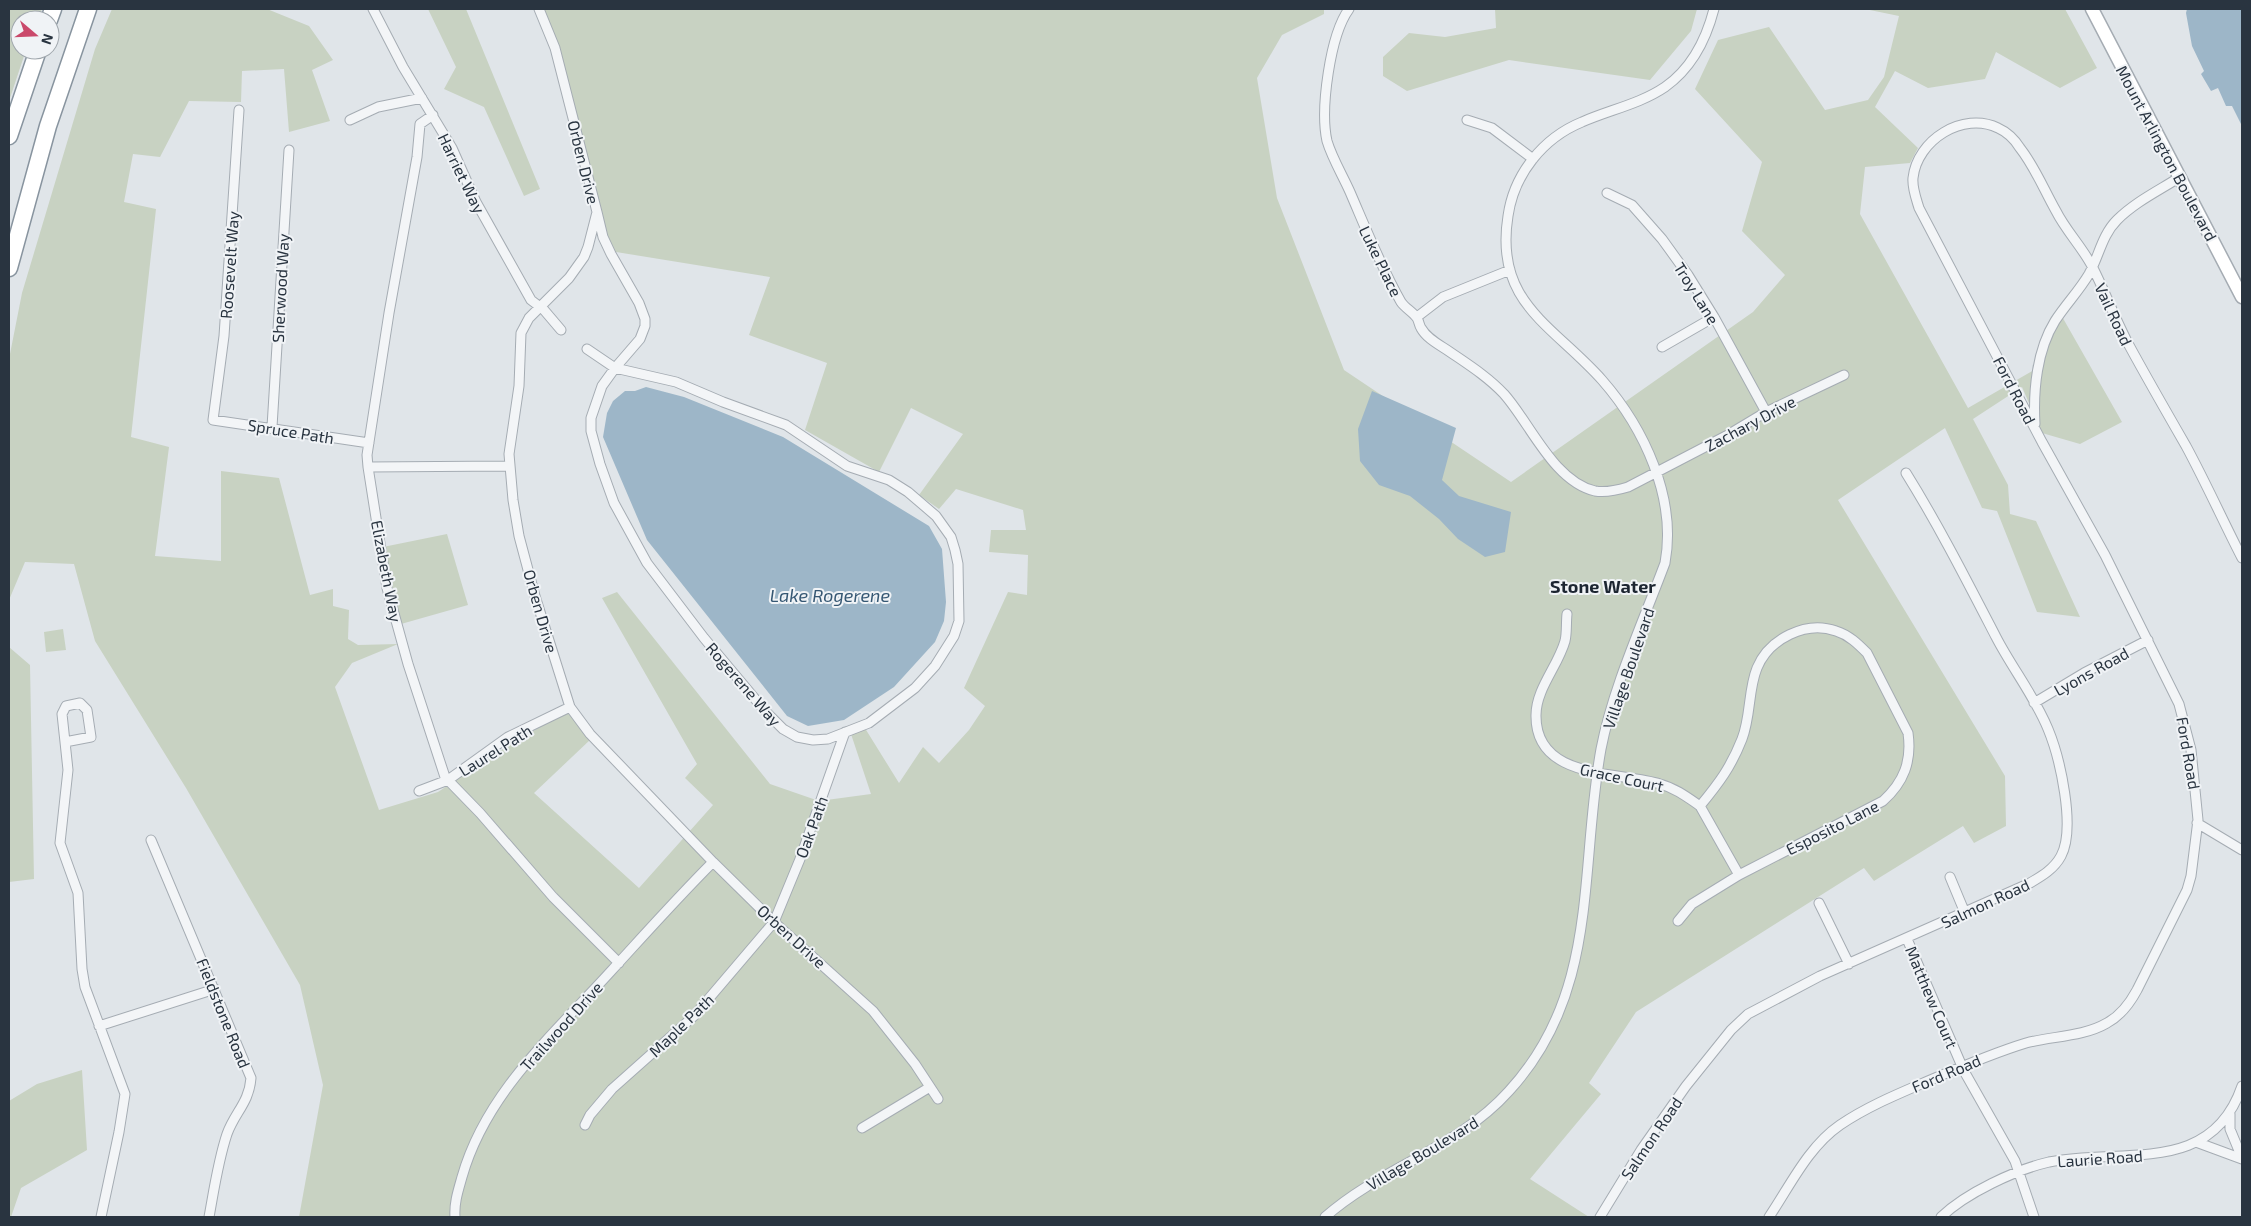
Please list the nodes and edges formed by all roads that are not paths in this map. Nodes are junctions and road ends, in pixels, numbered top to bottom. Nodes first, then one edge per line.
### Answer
1 (88, 9) edge
2 (372, 9) edge
3 (539, 9) edge
4 (1349, 9) edge
5 (1714, 9) edge
6 (2092, 9) edge
7 (35, 60) edge
8 (422, 98) junction
9 (239, 110) dead end
10 (433, 115) junction
11 (350, 120) dead end
12 (1467, 120) dead end
13 (1946, 132) joint
14 (9, 136) edge
15 (289, 150) dead end
16 (1534, 159) junction
17 (2180, 177) junction
18 (1606, 193) dead end
19 (597, 212) junction
20 (2092, 266) junction
21 (9, 268) edge
22 (1510, 270) junction
23 (2242, 297) edge
24 (539, 307) junction
25 (1416, 317) junction
26 (1714, 317) junction
27 (562, 330) dead end
28 (1662, 347) dead end
29 (588, 349) dead end
30 (615, 368) junction
31 (1844, 375) dead end
32 (1766, 412) junction
33 (213, 420) joint
34 (272, 427) junction
35 (2035, 428) junction
36 (370, 443) junction
37 (508, 466) junction
38 (368, 467) junction
39 (1657, 472) junction
40 (1906, 473) dead end
41 (2242, 558) edge
42 (1567, 614) dead end
43 (2148, 640) junction
44 (2034, 703) junction
45 (570, 707) junction
46 (845, 732) junction
47 (65, 742) junction
48 (1598, 773) junction
49 (448, 780) junction
50 (419, 791) dead end
51 (1700, 806) junction
52 (2197, 823) junction
53 (151, 840) dead end
54 (2242, 850) edge
55 (713, 862) junction
56 (1739, 876) junction
57 (1950, 877) dead end
58 (1819, 903) dead end
59 (1965, 913) junction
60 (1678, 921) dead end
61 (774, 922) junction
62 (1907, 939) junction
63 (619, 963) junction
64 (1849, 964) junction
65 (215, 989) junction
66 (100, 1026) junction
67 (1962, 1066) junction
68 (2242, 1086) edge
69 (930, 1087) junction
70 (938, 1099) dead end
71 (2230, 1114) junction
72 (585, 1125) dead end
73 (862, 1128) dead end
74 (2196, 1142) junction
75 (2242, 1158) edge
76 (2019, 1173) junction
77 (101, 1217) edge
78 (209, 1217) edge
79 (455, 1217) edge
80 (1325, 1217) edge
81 (1600, 1217) edge
82 (1769, 1217) edge
83 (1941, 1217) edge
84 (2034, 1217) edge

1 - 21 highway
2 - 8 street, Harriet Way
3 - 19 street, Orben Drive
4 - 25 street, Luke Place
5 - 16 street, Village Boulevard
6 - 17 main road, Mount Arlington Boulevard
7 - 14 highway
8 - 10 street, Harriet Way
8 - 11 street
9 - 33 street, Roosevelt Way
10 - 24 street, Harriet Way
10 - 36 street, Elizabeth Way
12 - 16 street
13 - 20 street, Vail Road
13 - 35 street, Ford Road
15 - 34 street, Sherwood Way
16 - 22 street, Village Boulevard
17 - 20 street
17 - 23 main road, Mount Arlington Boulevard
18 - 26 street, Troy Lane
19 - 24 street, Orben Drive
19 - 30 street, Rogerene Way
20 - 35 street
20 - 41 street, Vail Road
22 - 25 street
22 - 39 street, Village Boulevard
24 - 27 street, Harriet Way
24 - 37 street, Orben Drive
25 - 39 street, Luke Place
26 - 28 street
26 - 32 street, Troy Lane
29 - 30 street
30 - 46 street, Rogerene Way
30 - 46 street, Rogerene Way
31 - 32 street, Zachary Drive
32 - 39 street, Zachary Drive
33 - 34 street, Spruce Path
34 - 36 street, Spruce Path
35 - 43 street, Ford Road
36 - 38 street, Elizabeth Way
37 - 38 street
37 - 45 street, Orben Drive
38 - 49 street, Elizabeth Way
39 - 48 street, Village Boulevard
40 - 44 street, Salmon Road
42 - 48 street, Grace Court
43 - 44 street, Lyons Road
43 - 52 street, Ford Road
44 - 59 street, Salmon Road
45 - 49 street, Laurel Path
45 - 55 street, Orben Drive
46 - 61 street, Oak Path
47 - 47 street
47 - 66 street
48 - 51 street, Grace Court
48 - 80 street, Village Boulevard
49 - 50 street, Laurel Path
49 - 63 street, Elizabeth Way
51 - 56 street, Grace Court
51 - 56 street, Esposito Lane
52 - 54 street
52 - 67 street, Ford Road
53 - 65 street, Fieldstone Road
55 - 61 street, Orben Drive
55 - 63 street, Trailwood Drive
56 - 60 street, Esposito Lane
57 - 59 street
58 - 64 street
59 - 62 street, Salmon Road
61 - 69 street, Orben Drive
61 - 72 street, Maple Path
62 - 64 street, Salmon Road
62 - 67 street, Matthew Court
63 - 79 street, Trailwood Drive
64 - 81 street, Salmon Road
65 - 66 street
65 - 78 street, Fieldstone Road
66 - 77 street
67 - 76 street, Matthew Court
67 - 82 street, Ford Road
68 - 71 street, Laurie Road
69 - 70 street, Orben Drive
69 - 73 street
71 - 74 street, Laurie Road
71 - 75 street
74 - 75 street
74 - 76 street, Laurie Road
76 - 83 street, Laurie Road
76 - 84 street, Matthew Court

